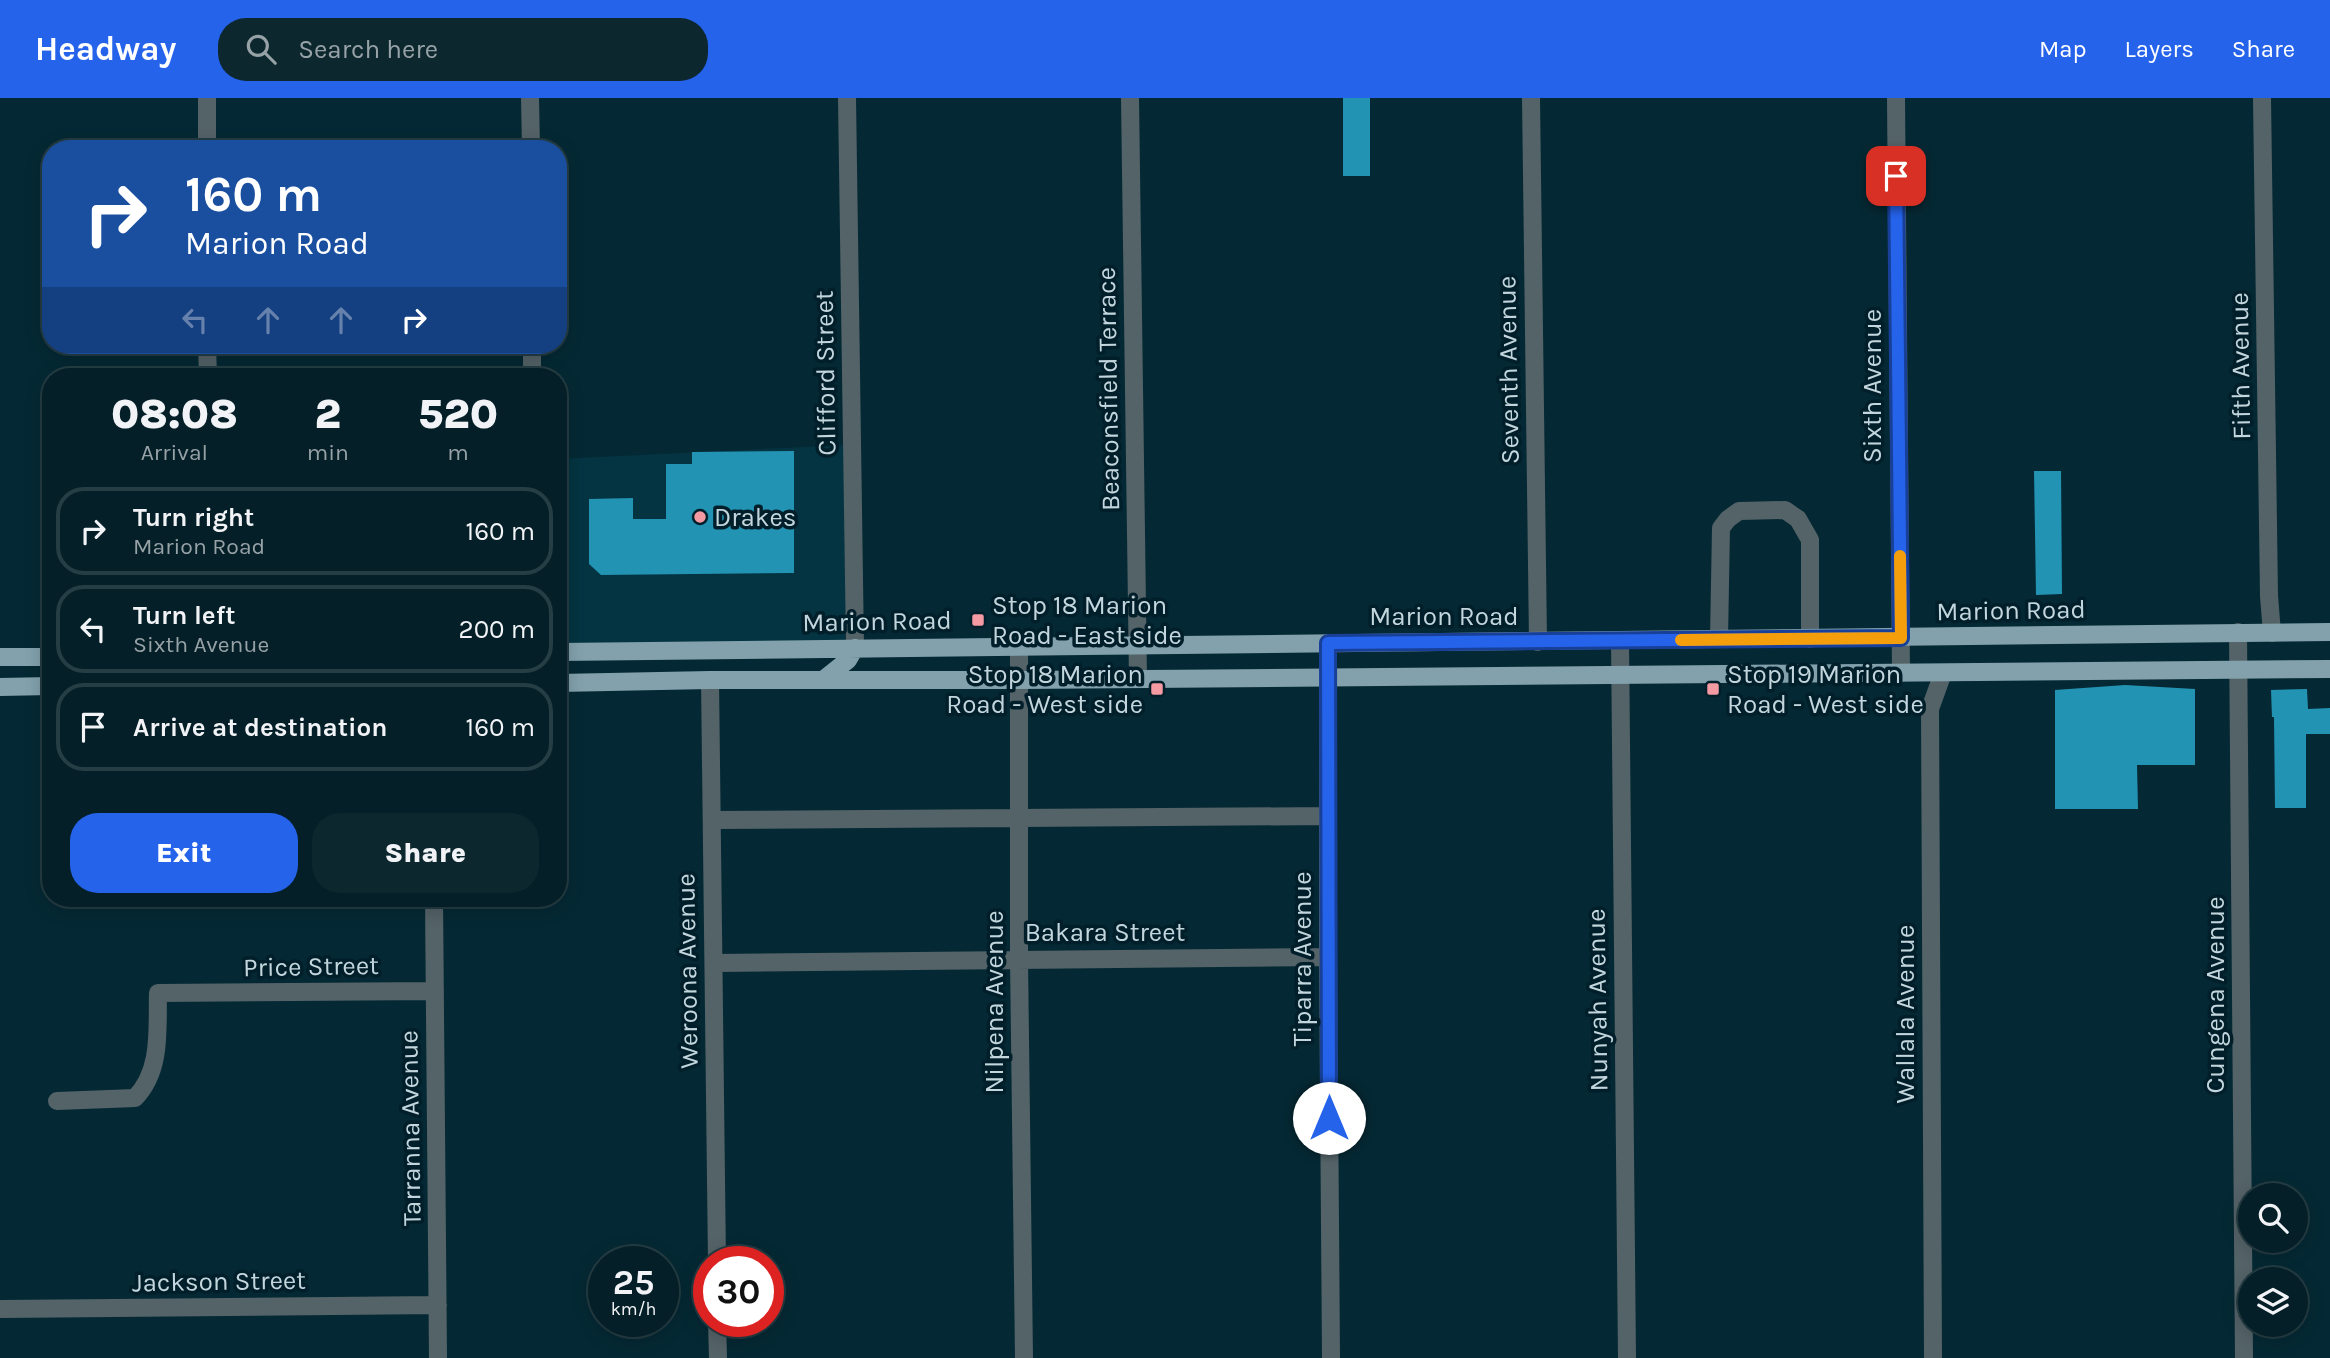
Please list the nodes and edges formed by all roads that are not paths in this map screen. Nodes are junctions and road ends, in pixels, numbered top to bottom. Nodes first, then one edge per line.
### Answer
1 (207, 98) edge
2 (530, 98) edge
3 (847, 98) edge
4 (1130, 98) edge
5 (1531, 98) edge
6 (1896, 98) edge
7 (2262, 98) edge
8 (207, 140) edge
9 (531, 140) edge
10 (2238, 632) junction
11 (2330, 632) edge
12 (2272, 633) junction
13 (1901, 638) junction
14 (1718, 639) junction
15 (1810, 639) junction
16 (1620, 640) junction
17 (1538, 642) junction
18 (1328, 643) junction
19 (1019, 645) junction
20 (1138, 645) junction
21 (855, 648) junction
22 (567, 652) edge
23 (0, 657) edge
24 (42, 657) edge
25 (2330, 669) edge
26 (2239, 670) junction
27 (1901, 673) junction
28 (1943, 673) junction
29 (1620, 674) junction
30 (1329, 677) junction
31 (1138, 679) junction
32 (710, 680) junction
33 (823, 680) junction
34 (1020, 680) junction
35 (567, 683) edge
36 (42, 686) edge
37 (0, 687) edge
38 (1328, 816) junction
39 (1019, 817) junction
40 (712, 821) junction
41 (434, 907) edge
42 (1328, 957) junction
43 (1019, 959) junction
44 (714, 963) junction
45 (435, 991) junction
46 (57, 1101) dead end
47 (717, 1246) edge
48 (438, 1305) junction
49 (0, 1310) edge
50 (717, 1337) edge
51 (438, 1358) edge
52 (718, 1358) edge
53 (1024, 1358) edge
54 (1331, 1358) edge
55 (1627, 1358) edge
56 (1933, 1358) edge
57 (2245, 1358) edge

1 - 8 street
2 - 9 street
3 - 21 street, Clifford Street
4 - 20 street, Beaconsfield Terrace
5 - 17 street, Seventh Avenue
6 - 13 street, Sixth Avenue
7 - 12 street, Fifth Avenue
10 - 12 main road, Marion Road
10 - 13 main road, Marion Road
10 - 26 street, Cungena Avenue
11 - 12 main road, Marion Road
13 - 15 main road, Marion Road
13 - 27 street, Sixth Avenue
14 - 15 main road, Marion Road
14 - 15 street
14 - 16 main road, Marion Road
16 - 17 main road, Marion Road
16 - 29 street, Nunyah Avenue
17 - 18 main road, Marion Road
18 - 20 main road, Marion Road
18 - 30 street, Tiparra Avenue
19 - 20 main road, Marion Road
19 - 21 main road, Marion Road
19 - 34 street, Nilpena Avenue
20 - 31 street, Beaconsfield Terrace
21 - 22 main road, Marion Road
21 - 33 main road
23 - 24 main road
25 - 26 main road
26 - 28 main road
26 - 57 street, Cungena Avenue
27 - 28 main road
27 - 29 main road
28 - 56 street, Wallala Avenue
29 - 30 main road
29 - 55 street, Nunyah Avenue
30 - 31 main road
30 - 38 street, Tiparra Avenue
31 - 34 main road
32 - 33 main road
32 - 35 main road
32 - 40 street, Weroona Avenue
33 - 34 main road
34 - 39 street, Nilpena Avenue
36 - 37 main road
38 - 39 street
38 - 42 street, Tiparra Avenue
39 - 40 street
39 - 43 street, Nilpena Avenue
40 - 44 street, Weroona Avenue
41 - 45 street, Tarranna Avenue
42 - 43 street, Bakara Street
42 - 54 street, Tiparra Avenue
43 - 44 street, Bakara Street
43 - 53 street, Nilpena Avenue
44 - 47 street, Weroona Avenue
45 - 46 street, Price Street
45 - 48 street, Tarranna Avenue
48 - 49 street, Jackson Street
48 - 51 street, Tarranna Avenue
50 - 52 street

